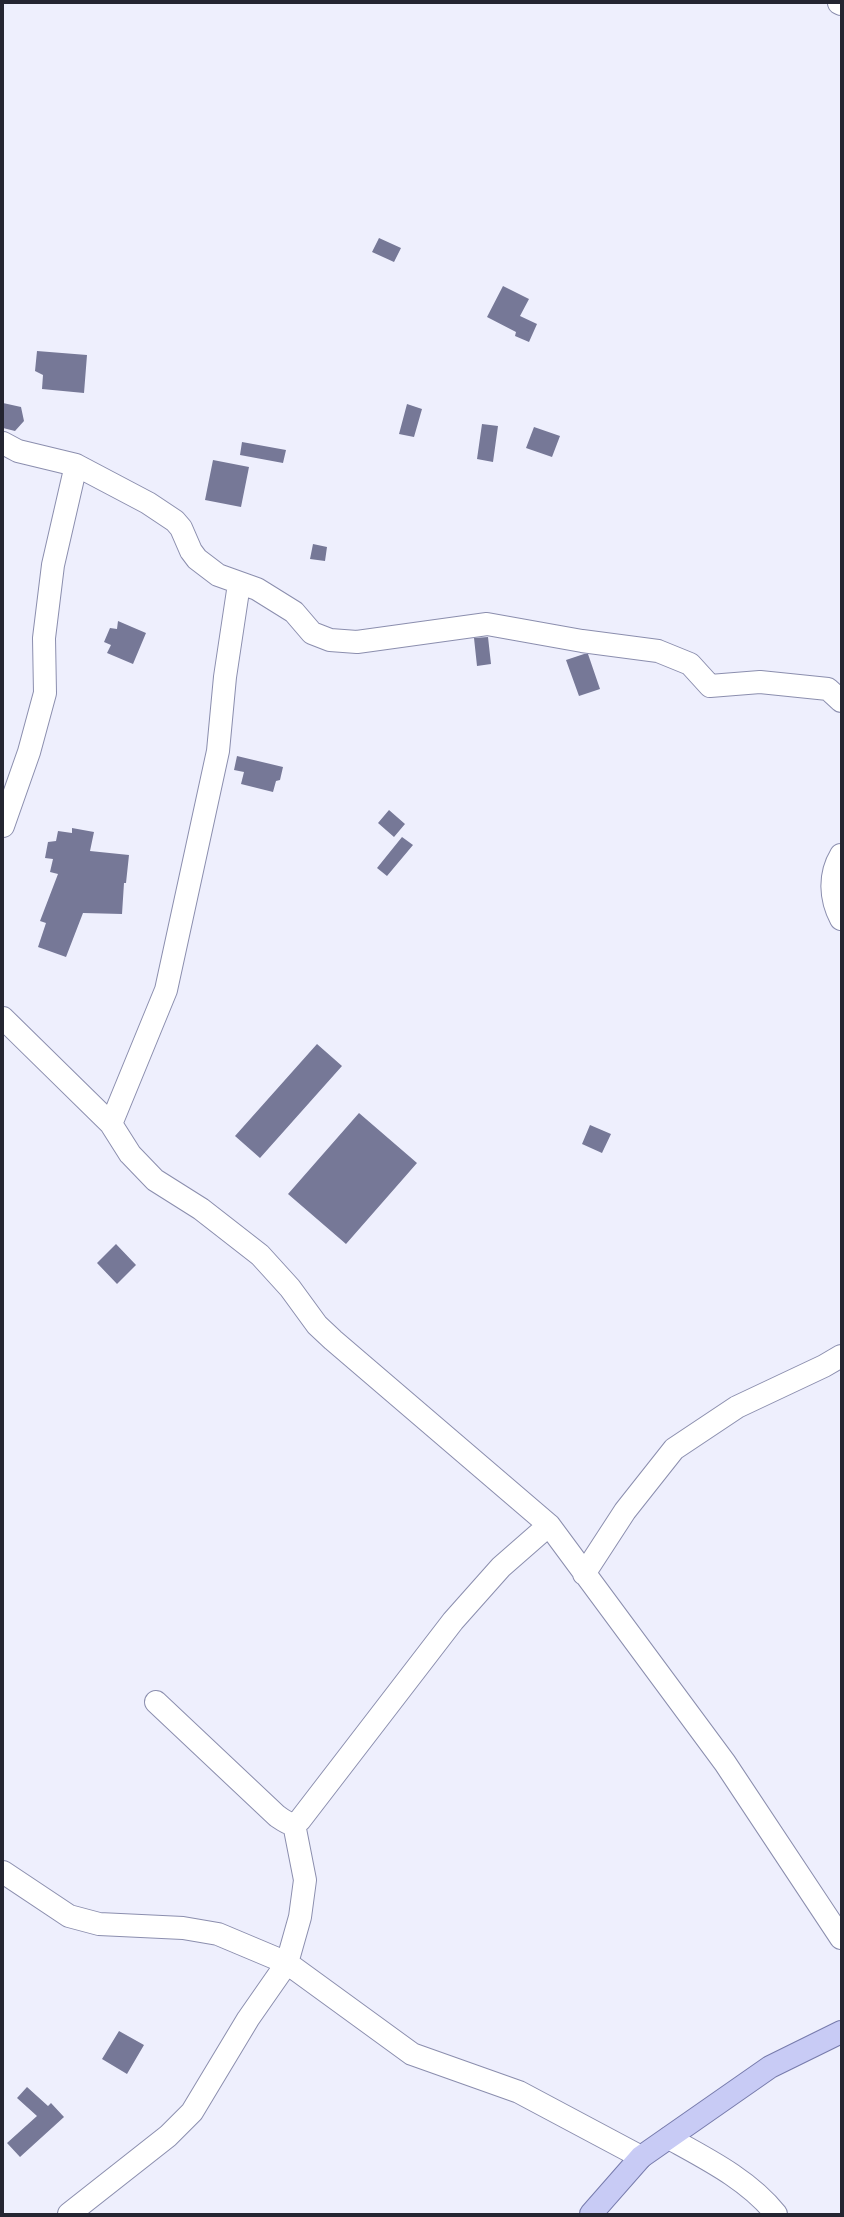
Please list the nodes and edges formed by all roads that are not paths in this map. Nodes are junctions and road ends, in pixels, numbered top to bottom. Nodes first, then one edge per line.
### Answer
1 (3, 443) edge
2 (76, 465) junction
3 (239, 584) junction
4 (841, 701) edge
5 (3, 826) edge
6 (841, 855) edge
7 (841, 919) edge
8 (3, 1018) edge
9 (111, 1124) junction
10 (841, 1356) edge
11 (549, 1525) junction
12 (584, 1574) junction
13 (156, 1702) dead end
14 (294, 1824) junction
15 (3, 1872) edge
16 (841, 1938) edge
17 (286, 1963) junction
18 (841, 2032) edge
19 (669, 2138) junction
20 (641, 2157) junction
21 (69, 2214) edge
22 (591, 2214) edge
23 (776, 2214) edge

1 - 2 street
2 - 3 street
2 - 5 street
3 - 4 street
3 - 9 street
6 - 7 street
8 - 9 street
9 - 11 street
10 - 12 street
11 - 12 street
11 - 14 street
12 - 16 street
13 - 14 street
14 - 17 street
15 - 17 street
17 - 20 street
17 - 21 street
18 - 19 main road
19 - 20 main road
19 - 23 street
20 - 22 main road

